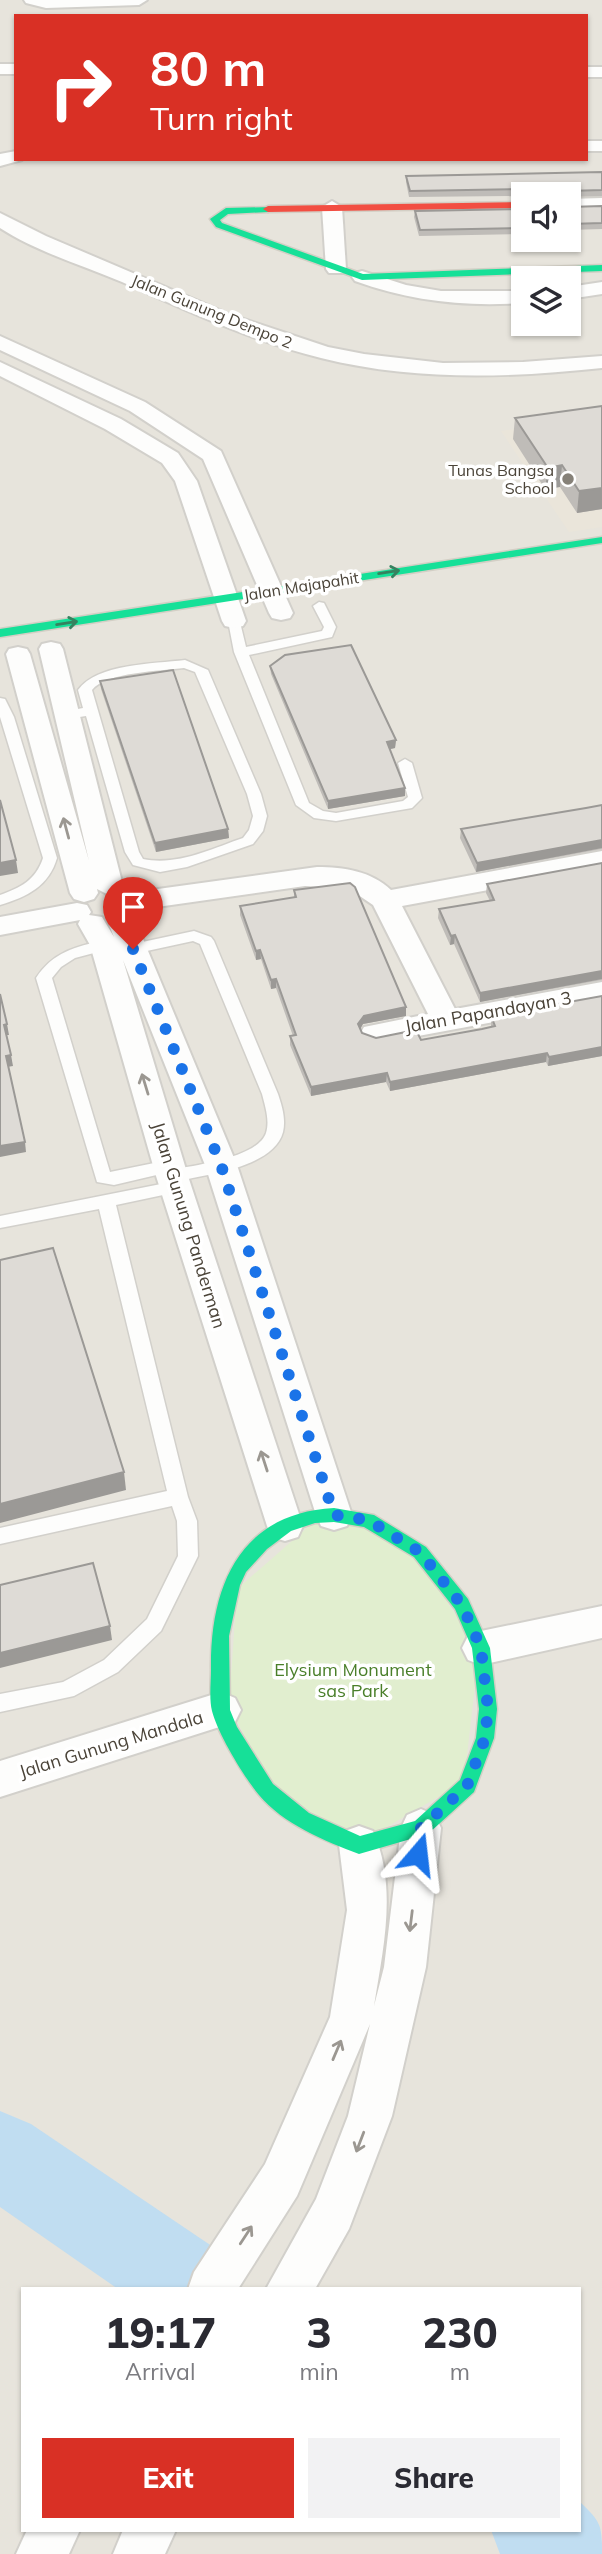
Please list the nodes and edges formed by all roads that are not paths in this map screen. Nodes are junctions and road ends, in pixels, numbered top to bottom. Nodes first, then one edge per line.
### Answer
1 (32, 0) edge
2 (139, 0) edge
3 (602, 204) edge
4 (511, 205) edge
5 (581, 205) edge
6 (332, 207) junction
7 (0, 219) edge
8 (602, 268) edge
9 (336, 269) junction
10 (362, 277) junction
11 (602, 288) edge
12 (581, 291) edge
13 (511, 298) edge
14 (0, 342) edge
15 (602, 362) edge
16 (0, 368) edge
17 (602, 540) edge
18 (271, 590) junction
19 (223, 598) junction
20 (300, 610) joint
21 (233, 621) joint
22 (0, 633) edge
23 (34, 652) edge
24 (241, 652) junction
25 (0, 702) edge
26 (79, 713) junction
27 (405, 763) dead end
28 (602, 860) edge
29 (385, 900) junction
30 (0, 901) edge
31 (107, 916) junction
32 (0, 926) edge
33 (602, 992) edge
34 (445, 1019) junction
35 (375, 1034) edge
36 (221, 1165) junction
37 (172, 1176) junction
38 (106, 1200) junction
39 (0, 1222) edge
40 (178, 1497) junction
41 (334, 1515) junction
42 (285, 1526) junction
43 (0, 1536) edge
44 (602, 1622) edge
45 (481, 1648) junction
46 (0, 1703) edge
47 (221, 1710) junction
48 (0, 1779) edge
49 (421, 1828) junction
50 (359, 1845) junction
51 (212, 2287) edge
52 (290, 2287) edge
53 (54, 2532) edge
54 (151, 2532) edge
55 (40, 2554) edge
56 (138, 2554) edge

1 - 2 street
3 - 5 street
4 - 6 street
6 - 9 street
6 - 9 street
7 - 15 street, Jalan Gunung Dempo 2
8 - 10 street
9 - 10 street
10 - 13 street
11 - 12 street
14 - 18 street
16 - 19 street
18 -> 17 street, Jalan Majapahit
18 - 19 street, Jalan Majapahit
18 - 20 street
19 - 21 street
22 -> 19 street, Jalan Majapahit
20 - 24 lane
21 - 24 lane
23 - 26 street, Jalan Gunung Panderman
31 -> 23 street, Jalan Gunung Panderman
24 - 27 lane
25 - 30 lane
26 - 26 lane
26 - 31 street, Jalan Gunung Panderman
28 - 29 street
29 - 31 street
29 - 34 street
31 - 32 street
31 - 36 street, Jalan Gunung Panderman
31 - 36 lane
37 -> 31 street, Jalan Gunung Panderman
31 - 37 lane
33 - 34 street, Jalan Papandayan 3
34 - 35 street, Jalan Papandayan 3
36 - 37 lane
36 - 41 street, Jalan Gunung Panderman
37 - 38 lane
42 -> 37 street, Jalan Gunung Panderman
38 - 39 lane
38 - 40 lane
40 - 43 lane
40 - 46 lane
41 - 42 street
41 - 45 street
42 - 47 street
44 - 45 street
45 - 49 street
47 - 48 street, Jalan Gunung Mandala
47 - 50 street
49 - 50 street
49 -> 52 street
51 -> 50 street
53 - 55 street
54 - 56 street

